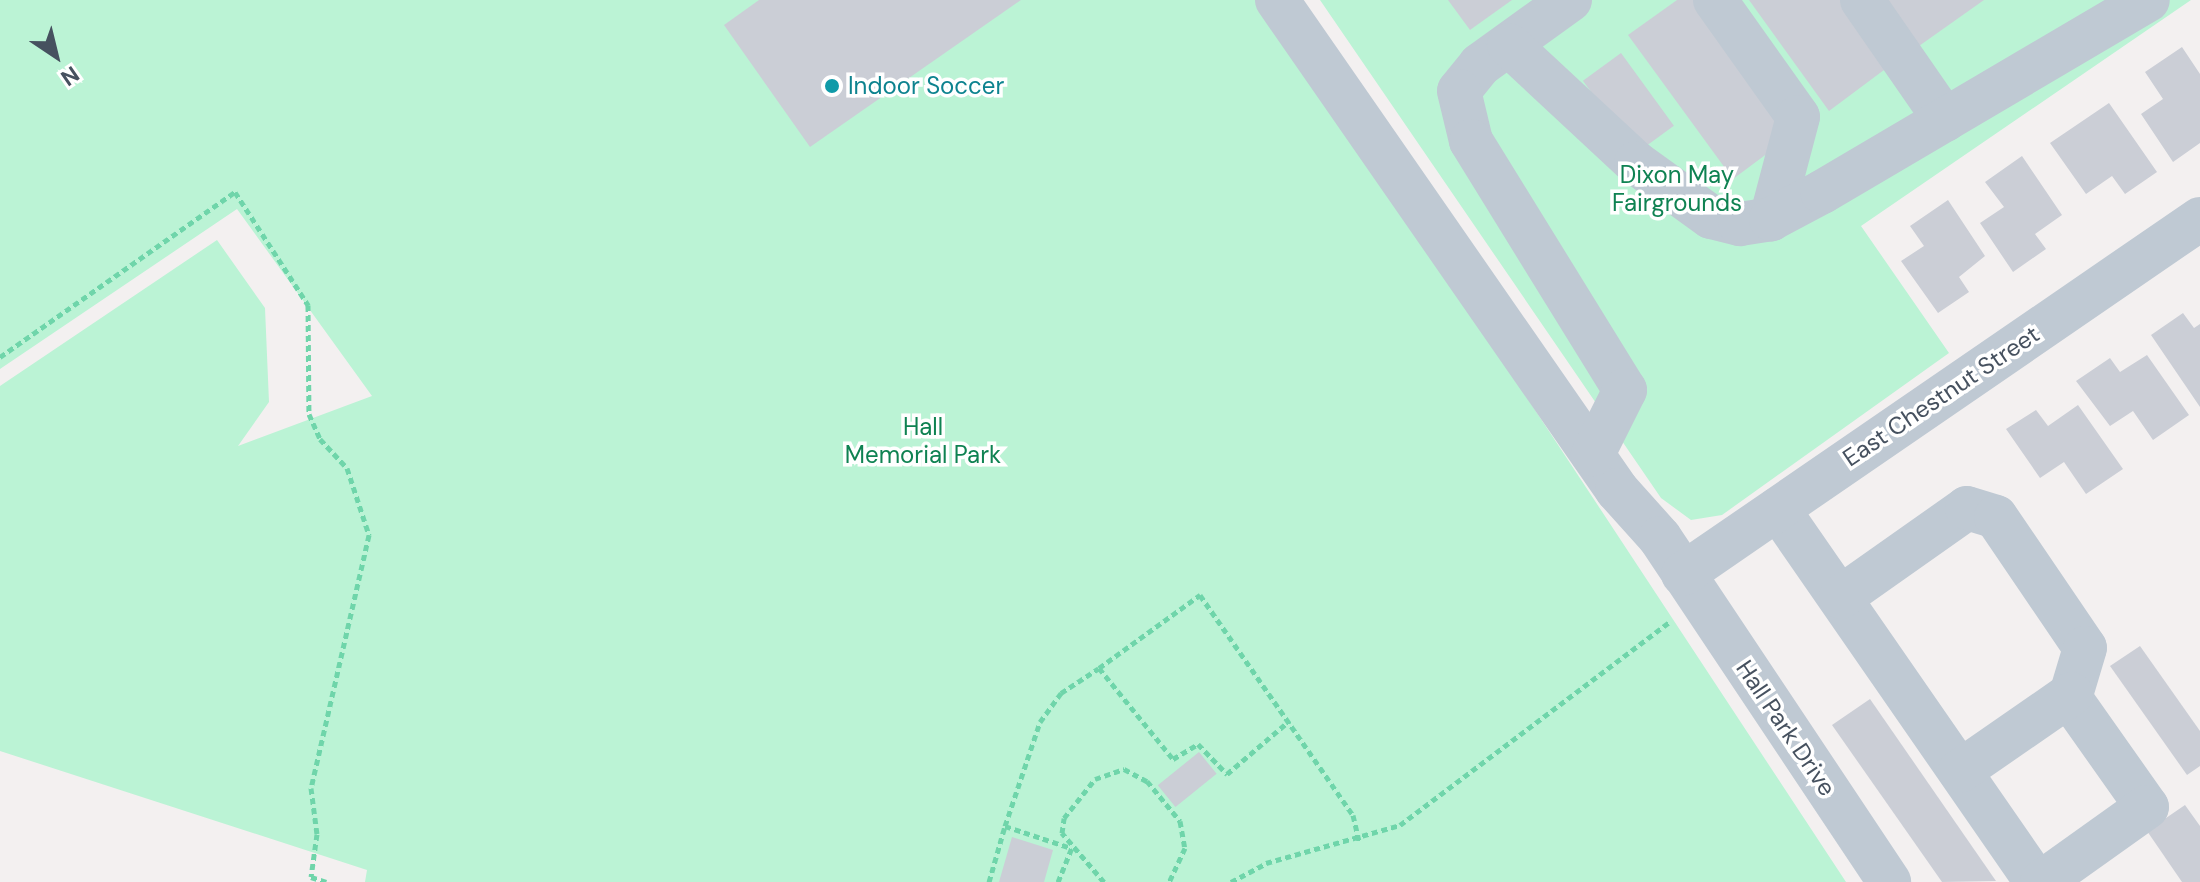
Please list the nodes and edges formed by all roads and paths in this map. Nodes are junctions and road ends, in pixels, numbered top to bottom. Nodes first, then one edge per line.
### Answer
1 (1277, 0) edge
2 (1570, 0) edge
3 (1715, 0) edge
4 (1862, 0) edge
5 (2128, 5) edge
6 (1509, 45) junction
7 (1945, 120) junction
8 (1771, 219) junction
9 (2200, 219) edge
10 (0, 357) edge
11 (1593, 454) junction
12 (1778, 509) junction
13 (1683, 574) junction
14 (1841, 597) junction
15 (1682, 633) dead end
16 (1099, 668) junction
17 (2071, 694) junction
18 (1289, 721) junction
19 (1960, 771) junction
20 (1005, 826) junction
21 (1359, 842) junction
22 (1072, 848) junction
23 (326, 882) edge
24 (989, 882) edge
25 (1058, 882) edge
26 (1104, 882) edge
27 (1169, 882) edge
28 (1231, 882) edge
29 (1889, 882) edge
30 (2036, 882) edge
31 (2042, 882) edge

1 - 11 street, Hall Park Drive
2 - 6 street
3 - 8 street
4 - 7 street
5 - 7 street
6 - 8 street
6 - 11 street
7 - 8 street
9 - 12 street, East Chestnut Street
10 - 23 path
11 - 13 street, Hall Park Drive
12 - 13 street, East Chestnut Street
12 - 14 street
13 - 29 street, Hall Park Drive
14 - 17 street
14 - 19 street
15 - 21 path
16 - 18 path
16 - 18 path
16 - 20 path
17 - 19 street
17 - 31 street
18 - 21 path
19 - 30 street
20 - 22 path
20 - 24 path
21 - 28 path
22 - 25 path
22 - 26 path
22 - 27 path

